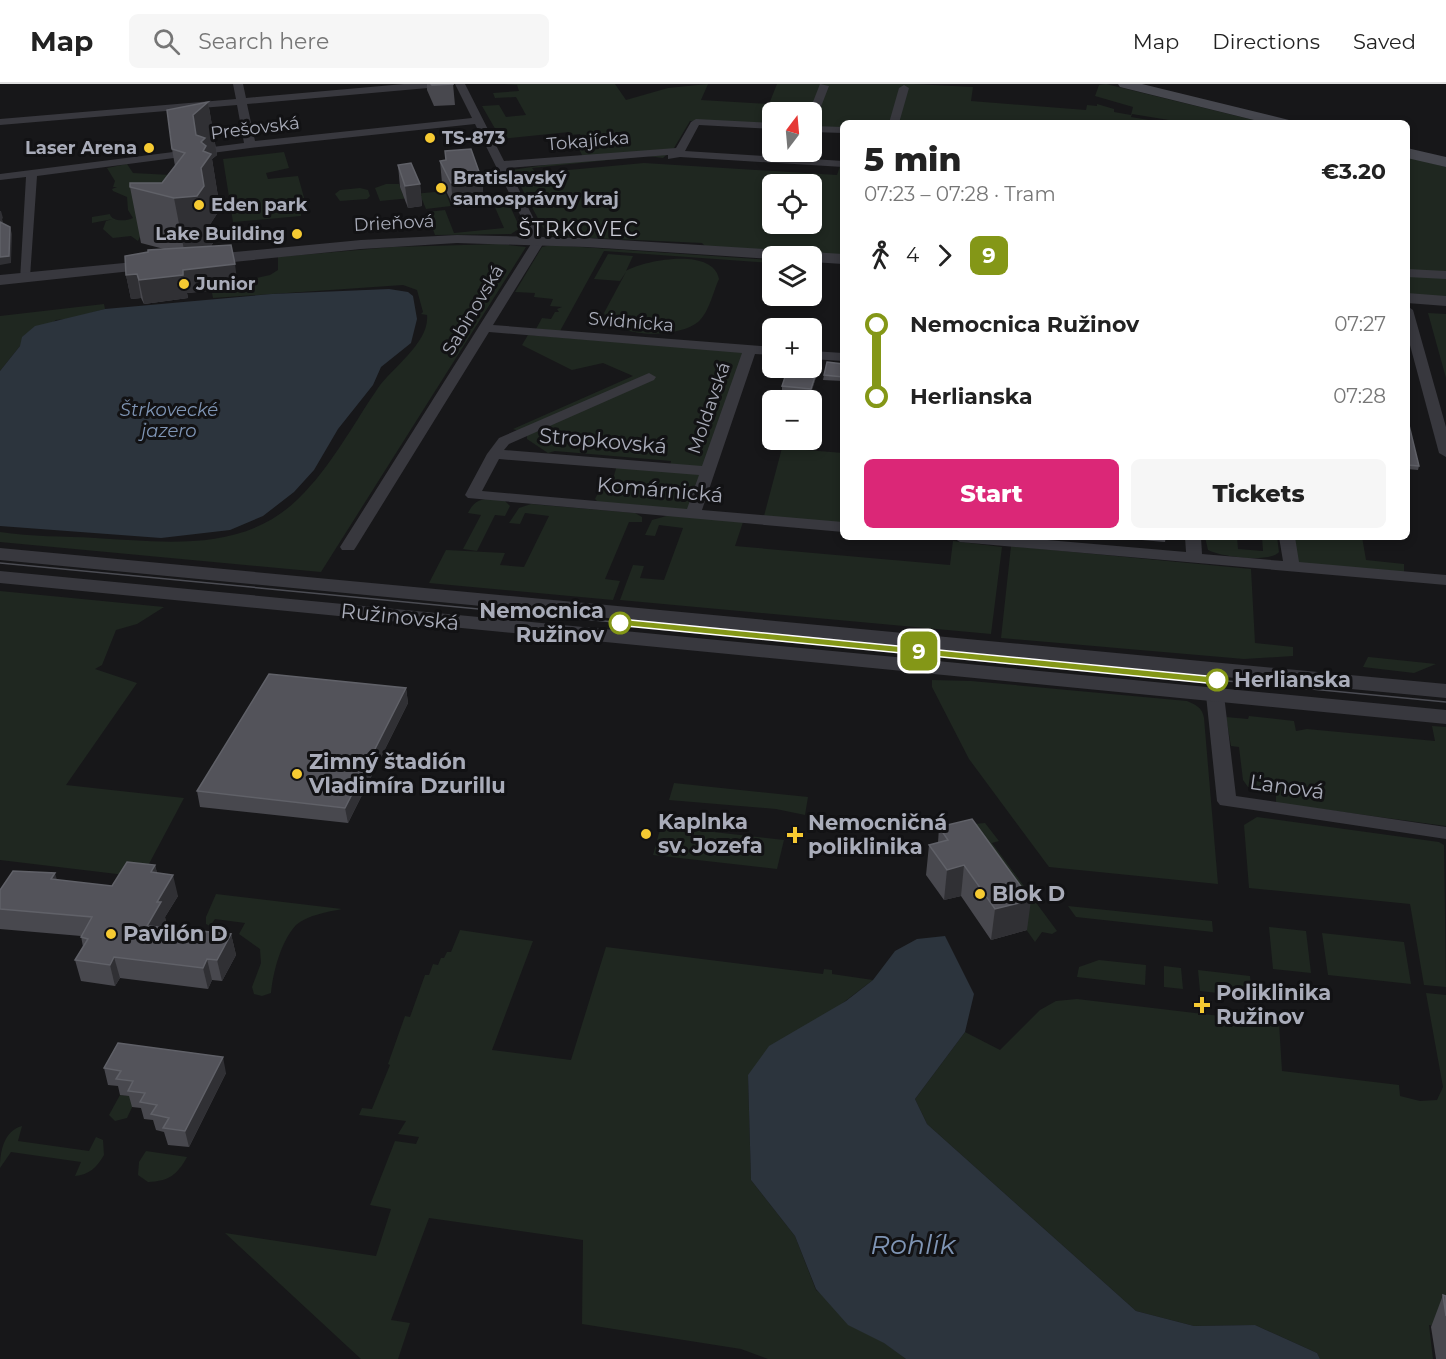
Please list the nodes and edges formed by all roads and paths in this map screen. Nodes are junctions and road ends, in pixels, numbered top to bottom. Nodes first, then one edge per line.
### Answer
1 (238, 84) edge
2 (439, 84) edge
3 (460, 84) edge
4 (1125, 84) edge
5 (824, 86) dead end
6 (904, 88) dead end
7 (243, 101) junction
8 (818, 102) edge
9 (895, 120) edge
10 (1272, 120) edge
11 (478, 121) junction
12 (0, 122) edge
13 (762, 125) edge
14 (822, 129) edge
15 (840, 130) edge
16 (250, 145) junction
17 (676, 154) junction
18 (1410, 154) edge
19 (1446, 162) edge
20 (840, 164) edge
21 (500, 165) junction
22 (32, 173) junction
23 (0, 177) edge
24 (537, 240) junction
25 (762, 254) edge
26 (822, 258) edge
27 (840, 259) edge
28 (190, 261) edge
29 (168, 263) edge
30 (1410, 273) edge
31 (1446, 275) edge
32 (24, 277) junction
33 (0, 280) edge
34 (1410, 298) edge
35 (1446, 301) edge
36 (1410, 319) edge
37 (486, 328) junction
38 (750, 349) junction
39 (762, 350) edge
40 (822, 356) edge
41 (840, 357) edge
42 (649, 377) dead end
43 (1439, 402) edge
44 (1445, 446) edge
45 (494, 454) junction
46 (708, 471) junction
47 (472, 495) joint
48 (693, 514) junction
49 (840, 527) edge
50 (993, 540) edge
51 (1193, 540) edge
52 (1288, 540) edge
53 (348, 547) dead end
54 (0, 554) edge
55 (1194, 558) junction
56 (1292, 566) junction
57 (0, 578) edge
58 (1446, 580) edge
59 (1446, 691) edge
60 (1215, 695) junction
61 (1446, 717) edge
62 (1446, 833) edge

1 - 7 street
2 - 7 street
3 - 11 street
4 - 10 main road
5 - 8 street
6 - 9 street
7 - 12 street
7 - 16 street
11 - 16 street, Prešovská
11 - 21 street
13 - 17 street
14 - 15 street
16 - 22 street, Prešovská
17 - 20 street, Tokajícka
17 - 21 street, Tokajícka
18 - 19 main road
21 - 24 street
22 - 23 street, Prešovská
22 - 32 street
24 - 25 street, Drieňová
24 - 28 street, Drieňová
24 - 37 street, Sabinovská
26 - 27 street
29 - 32 street
30 - 31 street
32 - 33 street
34 - 35 street
36 - 43 street
37 - 38 street, Svidnícka
37 - 53 street, Sabinovská
38 - 39 street, Svidnícka
38 - 46 street, Moldavská
40 - 41 street
42 - 45 street, Stropkovská
43 - 44 street
45 - 46 street, Stropkovská
45 - 47 street, Stropkovská
46 - 48 street, Moldavská
47 - 48 street, Komárnická
48 - 49 street, Komárnická
50 - 55 street
51 - 55 street
52 - 56 street
54 - 59 street, Ružinovská
55 - 56 street
56 - 58 street
57 - 60 street, Ružinovská
60 - 61 street, Ružinovská
60 - 62 street, Ľanová

